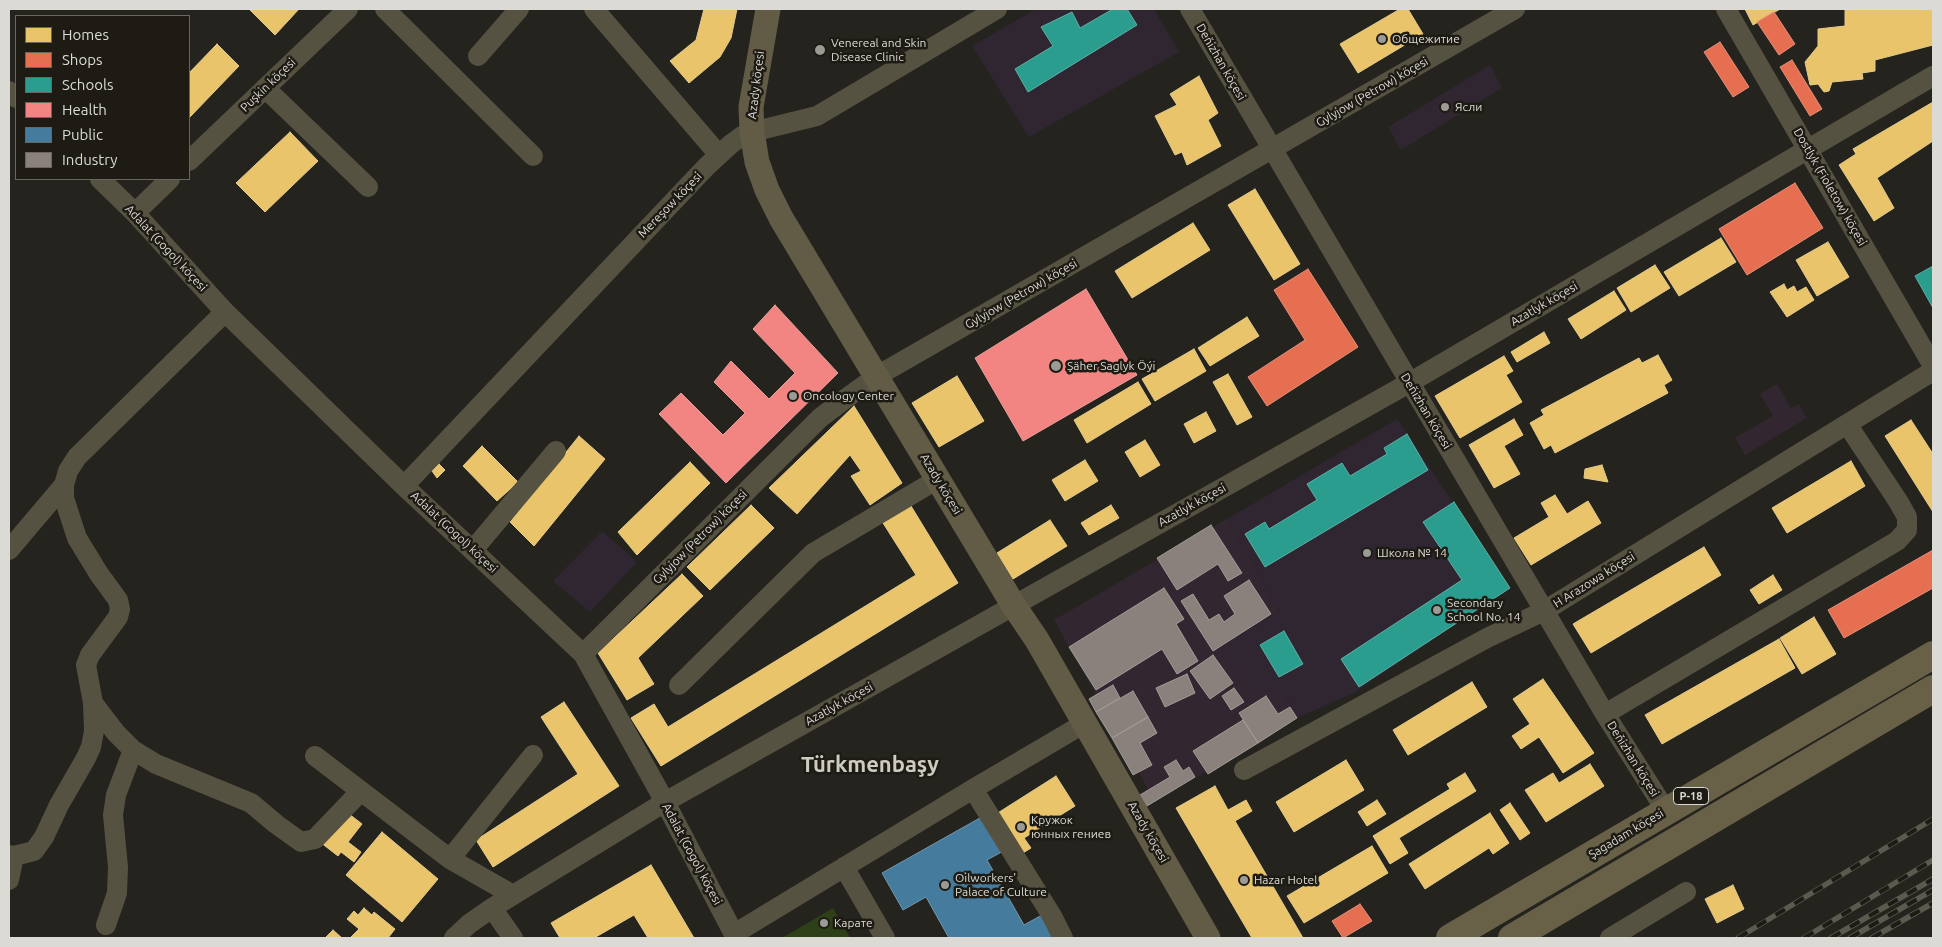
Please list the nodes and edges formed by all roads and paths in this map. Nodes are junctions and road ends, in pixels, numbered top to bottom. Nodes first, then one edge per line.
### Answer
1 (348, 9) edge
2 (385, 9) edge
3 (519, 9) edge
4 (594, 9) edge
5 (768, 9) edge
6 (996, 9) edge
7 (1190, 9) edge
8 (1515, 9) edge
9 (1726, 9) edge
10 (478, 56) dead end
11 (1933, 76) edge
12 (265, 88) junction
13 (752, 132) junction
14 (1808, 149) junction
15 (1273, 150) junction
16 (719, 155) junction
17 (533, 156) dead end
18 (190, 160) edge
19 (101, 180) edge
20 (169, 180) edge
21 (368, 187) dead end
22 (135, 213) junction
23 (224, 312) junction
24 (1933, 366) edge
25 (1933, 371) edge
26 (877, 376) junction
27 (1409, 383) junction
28 (1847, 424) junction
29 (556, 451) dead end
30 (938, 479) junction
31 (64, 485) junction
32 (404, 486) junction
33 (9, 550) edge
34 (473, 550) junction
35 (1014, 606) junction
36 (1544, 611) junction
37 (583, 654) junction
38 (1933, 655) edge
39 (679, 685) dead end
40 (1933, 689) edge
41 (93, 703) junction
42 (1605, 714) junction
43 (1085, 723) junction
44 (132, 750) junction
45 (533, 755) dead end
46 (315, 756) dead end
47 (1244, 770) dead end
48 (973, 789) junction
49 (361, 791) junction
50 (665, 802) junction
51 (1666, 811) junction
52 (12, 855) edge
53 (450, 858) junction
54 (844, 867) junction
55 (9, 880) edge
56 (1686, 892) dead end
57 (513, 895) junction
58 (492, 908) junction
59 (106, 924) dead end
60 (735, 936) edge
61 (1519, 936) edge
62 (454, 938) edge
63 (513, 938) edge
64 (885, 938) edge
65 (1064, 938) edge
66 (1208, 938) edge
67 (1450, 938) edge
68 (1610, 938) edge

1 - 12 street, Puşkin köçesi
2 - 17 street
3 - 10 street
4 - 16 street
5 - 13 main road, Azady köçesi
6 - 13 street, Mereşow köçesi
7 - 15 street, Deňizhan köçesi
8 - 15 street, Gylyjow (Petrow) köçesi
9 - 14 street, Dostlyk (Fioletow) köçesi
11 - 14 street, Azatlyk köçesi
12 - 18 street, Puşkin köçesi
12 - 21 street
13 - 16 street, Mereşow köçesi
13 - 26 main road, Azady köçesi
14 - 24 street, Dostlyk (Fioletow) köçesi
14 - 27 street, Azatlyk köçesi
15 - 26 street, Gylyjow (Petrow) köçesi
15 - 27 street, Deňizhan köçesi
16 - 32 street, Mereşow köçesi
19 - 22 street, Adalat (Gogol) köçesi
20 - 22 street
22 - 23 street, Adalat (Gogol) köçesi
23 - 31 street
23 - 32 street, Adalat (Gogol) köçesi
25 - 28 street, H Arazowa köçesi
26 - 30 main road, Azady köçesi
26 - 37 street, Gylyjow (Petrow) köçesi
27 - 35 street, Azatlyk köçesi
27 - 36 street, Deňizhan köçesi
28 - 36 street, H Arazowa köçesi
28 - 42 street
29 - 34 street
30 - 35 main road, Azady köçesi
30 - 39 street
31 - 33 street
31 - 41 street
32 - 34 street, Adalat (Gogol) köçesi
34 - 37 street, Adalat (Gogol) köçesi
35 - 43 main road, Azady köçesi
35 - 50 street, Azatlyk köçesi
36 - 42 street, Deňizhan köçesi
36 - 47 street, H Arazowa köçesi
37 - 50 street, Adalat (Gogol) köçesi
38 - 51 highway, Şagadam köçesi / P-18
40 - 61 highway, P-18
41 - 44 street
41 - 52 street
42 - 51 street, Deňizhan köçesi
43 - 48 street
43 - 66 main road, Azady köçesi
44 - 49 street
44 - 59 street
45 - 53 street
46 - 49 street
48 - 54 street
48 - 65 street
49 - 53 street
50 - 57 street, Azatlyk köçesi
50 - 60 street, Adalat (Gogol) köçesi
51 - 67 highway, Şagadam köçesi / P-18
52 - 55 street
53 - 57 street
54 - 60 street
54 - 64 street
56 - 68 street
57 - 58 street, Azatlyk köçesi
58 - 62 street, Azatlyk köçesi
58 - 63 street

